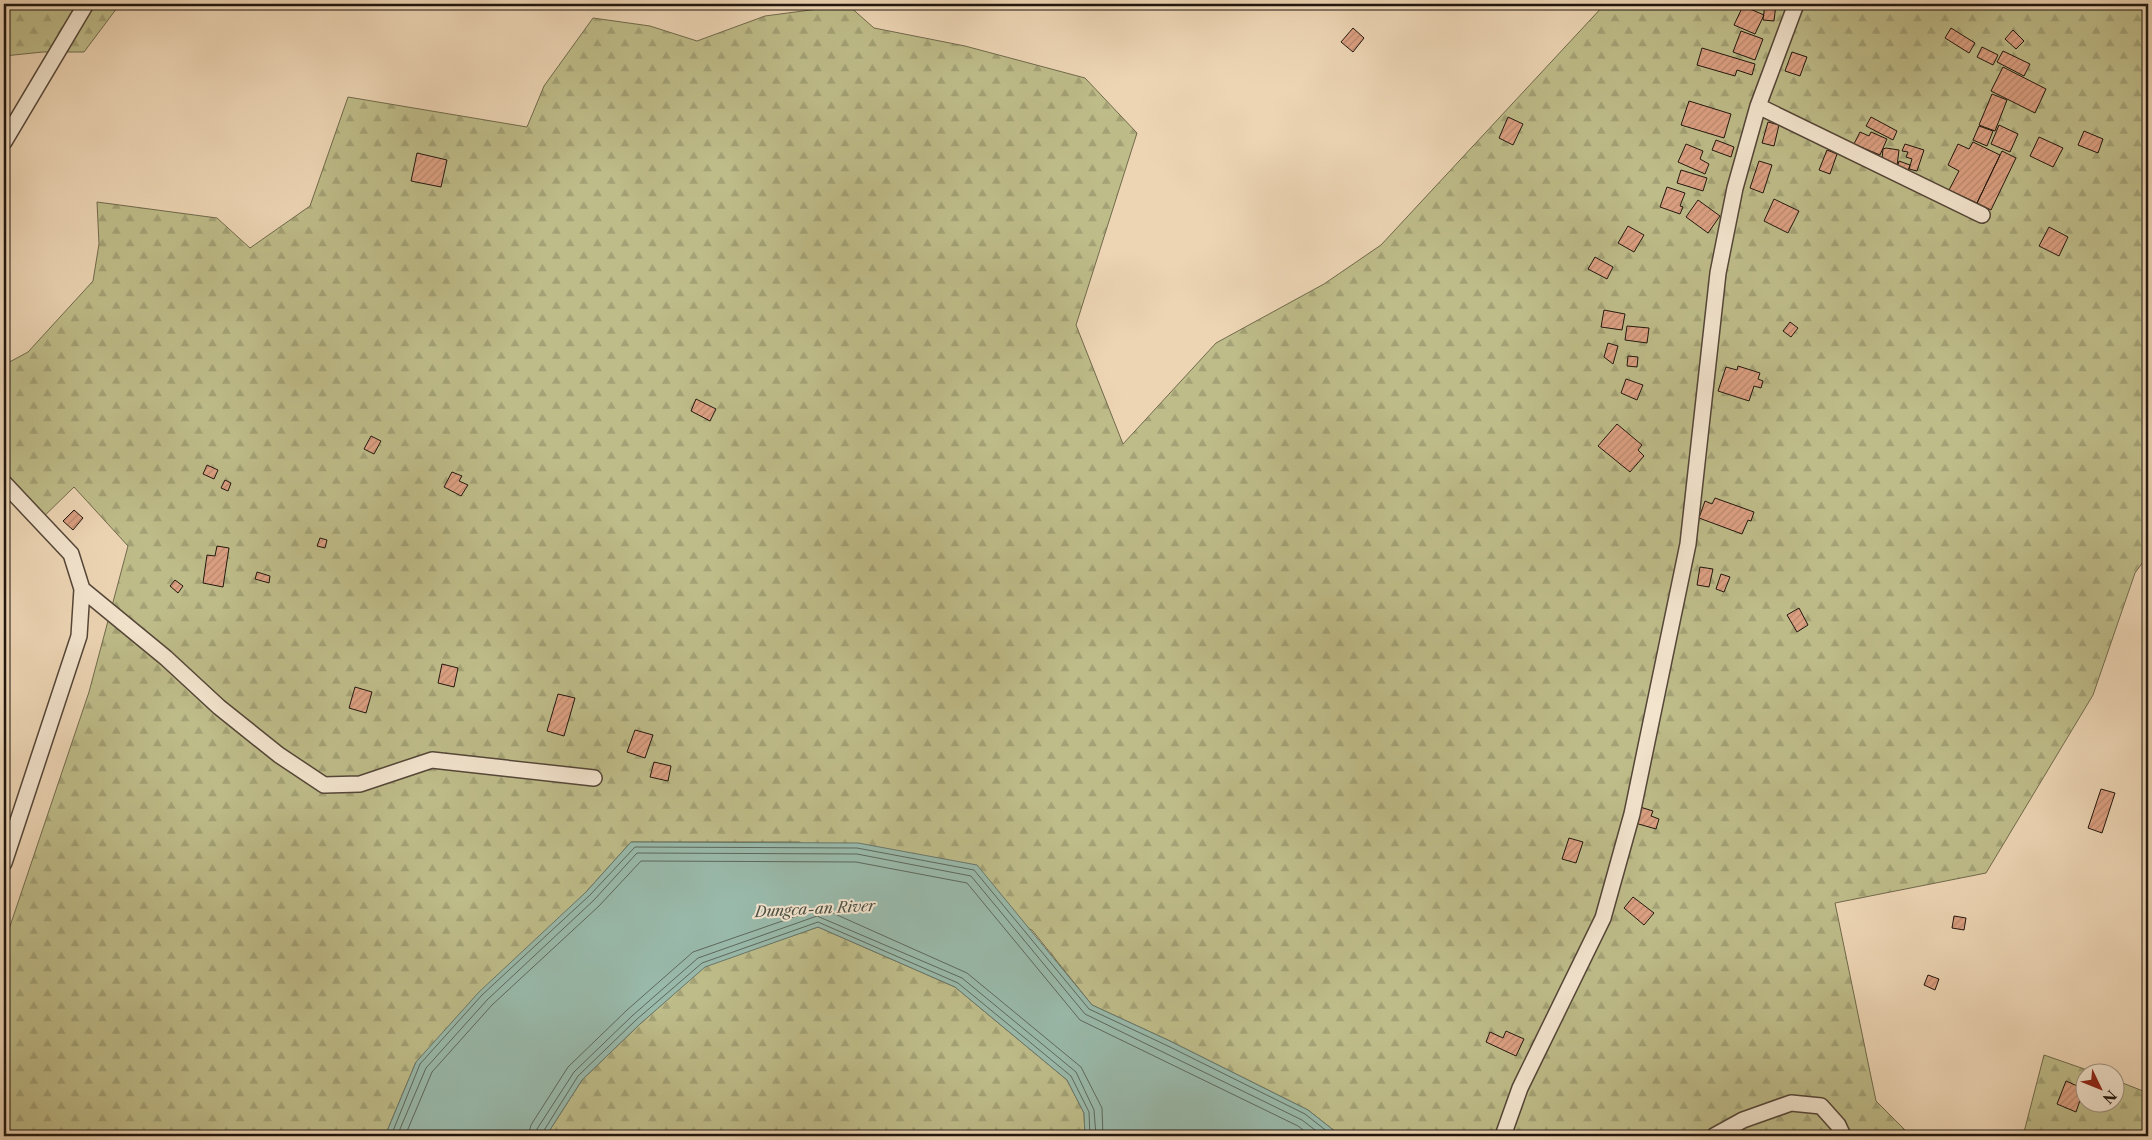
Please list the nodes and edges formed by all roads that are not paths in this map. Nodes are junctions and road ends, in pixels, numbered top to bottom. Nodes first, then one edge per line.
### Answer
1 (86, 4) edge
2 (1796, 4) edge
3 (1758, 106) junction
4 (4, 142) edge
5 (1982, 215) dead end
6 (4, 483) edge
7 (82, 589) junction
8 (594, 778) dead end
9 (4, 863) edge
10 (1506, 1136) edge
11 (1714, 1136) edge
12 (1843, 1136) edge

1 - 4 street
2 - 3 street
3 - 5 street
3 - 10 street
6 - 7 street
7 - 8 street
7 - 9 street
11 - 12 street

